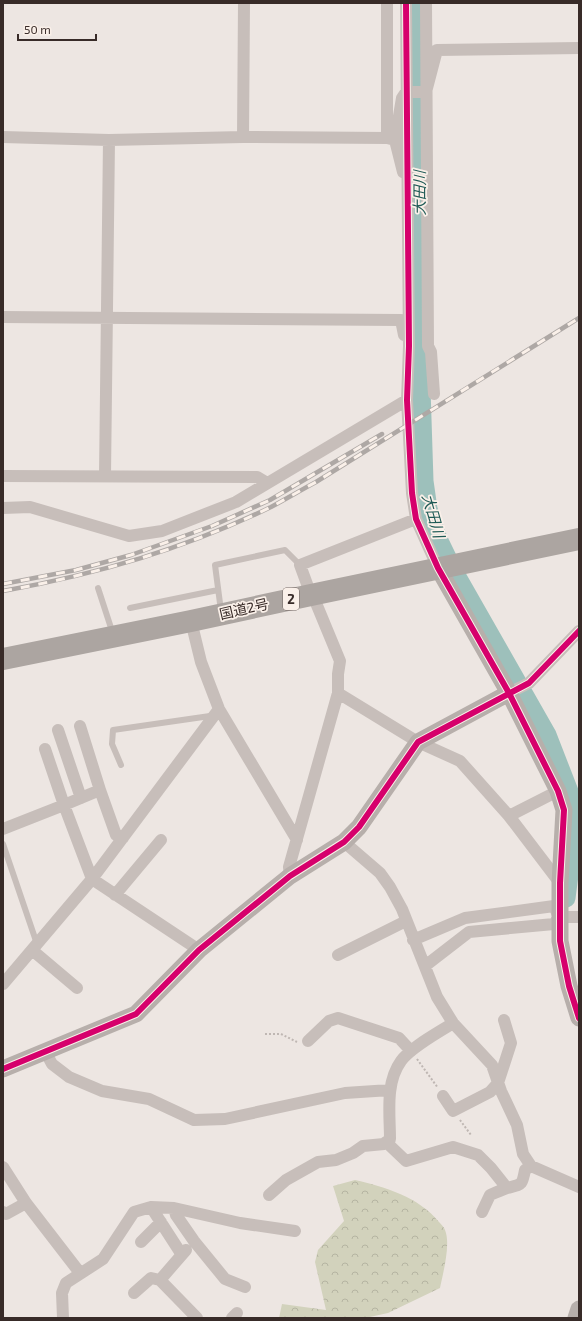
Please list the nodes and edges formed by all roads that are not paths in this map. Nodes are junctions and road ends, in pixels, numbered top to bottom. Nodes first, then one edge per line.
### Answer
1 (244, 3) edge
2 (387, 3) edge
3 (406, 3) edge
4 (426, 3) edge
5 (579, 48) edge
6 (431, 53) junction
7 (417, 92) junction
8 (3, 137) edge
9 (244, 137) junction
10 (391, 139) junction
11 (109, 140) junction
12 (408, 184) junction
13 (3, 317) edge
14 (107, 317) junction
15 (409, 346) junction
16 (434, 394) dead end
17 (407, 400) junction
18 (3, 476) edge
19 (105, 476) junction
20 (267, 483) junction
21 (3, 508) edge
22 (416, 519) junction
23 (579, 539) edge
24 (300, 565) junction
25 (438, 568) junction
26 (98, 588) dead end
27 (218, 590) junction
28 (311, 594) junction
29 (130, 608) dead end
30 (222, 614) junction
31 (191, 621) junction
32 (579, 631) edge
33 (114, 637) junction
34 (3, 659) edge
35 (338, 693) junction
36 (509, 693) junction
37 (219, 709) junction
38 (80, 726) dead end
39 (58, 730) dead end
40 (418, 742) junction
41 (45, 749) dead end
42 (121, 765) dead end
43 (100, 790) junction
44 (558, 791) junction
45 (81, 798) junction
46 (64, 806) junction
47 (509, 816) junction
48 (3, 829) edge
49 (123, 838) junction
50 (161, 840) dead end
51 (297, 840) junction
52 (344, 842) junction
53 (3, 844) edge
54 (290, 876) junction
55 (92, 880) junction
56 (560, 883) junction
57 (115, 895) junction
58 (559, 917) junction
59 (579, 917) edge
60 (406, 921) junction
61 (413, 940) junction
62 (34, 947) junction
63 (199, 950) junction
64 (338, 955) dead end
65 (425, 966) junction
66 (3, 984) edge
67 (574, 986) edge
68 (77, 988) dead end
69 (579, 1018) edge
70 (504, 1020) dead end
71 (453, 1023) junction
72 (308, 1041) road end
73 (45, 1051) junction
74 (412, 1051) junction
75 (3, 1069) edge
76 (498, 1082) junction
77 (390, 1090) junction
78 (443, 1096) road end
79 (386, 1142) junction
80 (531, 1166) junction
81 (3, 1167) edge
82 (579, 1187) edge
83 (507, 1188) junction
84 (269, 1195) dead end
85 (26, 1203) junction
86 (151, 1207) junction
87 (174, 1208) junction
88 (3, 1212) edge
89 (482, 1212) dead end
90 (161, 1222) junction
91 (294, 1231) dead end
92 (194, 1241) junction
93 (141, 1242) dead end
94 (182, 1255) junction
95 (80, 1273) junction
96 (160, 1280) junction
97 (245, 1287) dead end
98 (134, 1293) dead end
99 (579, 1309) edge
100 (63, 1318) edge
101 (197, 1318) edge
102 (576, 1318) edge

1 - 9 street
2 - 10 street
3 - 7 street
4 - 6 street
5 - 6 street
6 - 7 street
7 - 10 street
7 - 12 street
7 - 16 street
8 - 11 street
9 - 10 street
9 - 11 street
10 - 12 street
11 - 14 street
12 - 15 street
13 - 14 street
14 - 15 street
14 - 19 street
15 - 17 street
17 - 20 street
17 - 22 street
18 - 19 street
19 - 20 street
20 - 21 street
22 - 24 street
22 - 25 street
23 - 25 highway, 国道2号 / 2
24 - 27 lane
24 - 28 street
25 - 28 highway, 国道2号 / 2
25 - 36 street
26 - 33 lane
27 - 29 lane
27 - 30 lane
28 - 30 highway, 国道2号 / 2
28 - 35 street
30 - 31 highway, 国道2号 / 2
31 - 33 highway, 国道2号 / 2
31 - 37 street
32 - 36 street
33 - 34 highway, 国道2号 / 2
35 - 40 street
35 - 51 street
36 - 40 street
36 - 44 street
37 - 42 lane
37 - 49 street
37 - 51 street
38 - 43 street
39 - 45 street
40 - 47 street
40 - 52 street
41 - 46 street
43 - 45 street
43 - 49 street
44 - 47 street
44 - 56 street
45 - 46 street
46 - 48 street
46 - 55 street
47 - 56 street
49 - 55 street
50 - 57 street
51 - 54 street
52 - 54 street
52 - 60 street
53 - 62 lane
54 - 63 street
55 - 57 street
55 - 62 street
56 - 58 street
57 - 63 street
58 - 59 street
58 - 61 street
58 - 65 street
58 - 67 street
60 - 61 street
60 - 64 street
61 - 65 street
62 - 66 street
62 - 68 street
63 - 73 street
65 - 71 street
67 - 69 street
70 - 76 street
71 - 74 street
71 - 76 street
72 - 74 street
73 - 75 street
73 - 77 street
74 - 77 street
76 - 78 street
76 - 80 street
77 - 79 street
79 - 83 street
79 - 84 street
80 - 82 street
80 - 83 street
81 - 85 street
83 - 89 street
85 - 88 street
85 - 95 street
86 - 87 street
86 - 90 street
86 - 95 street
87 - 91 street
87 - 92 street
90 - 93 street
90 - 94 street
92 - 94 street
92 - 97 street
94 - 96 street
95 - 100 street
96 - 98 street
96 - 101 street
99 - 102 street

